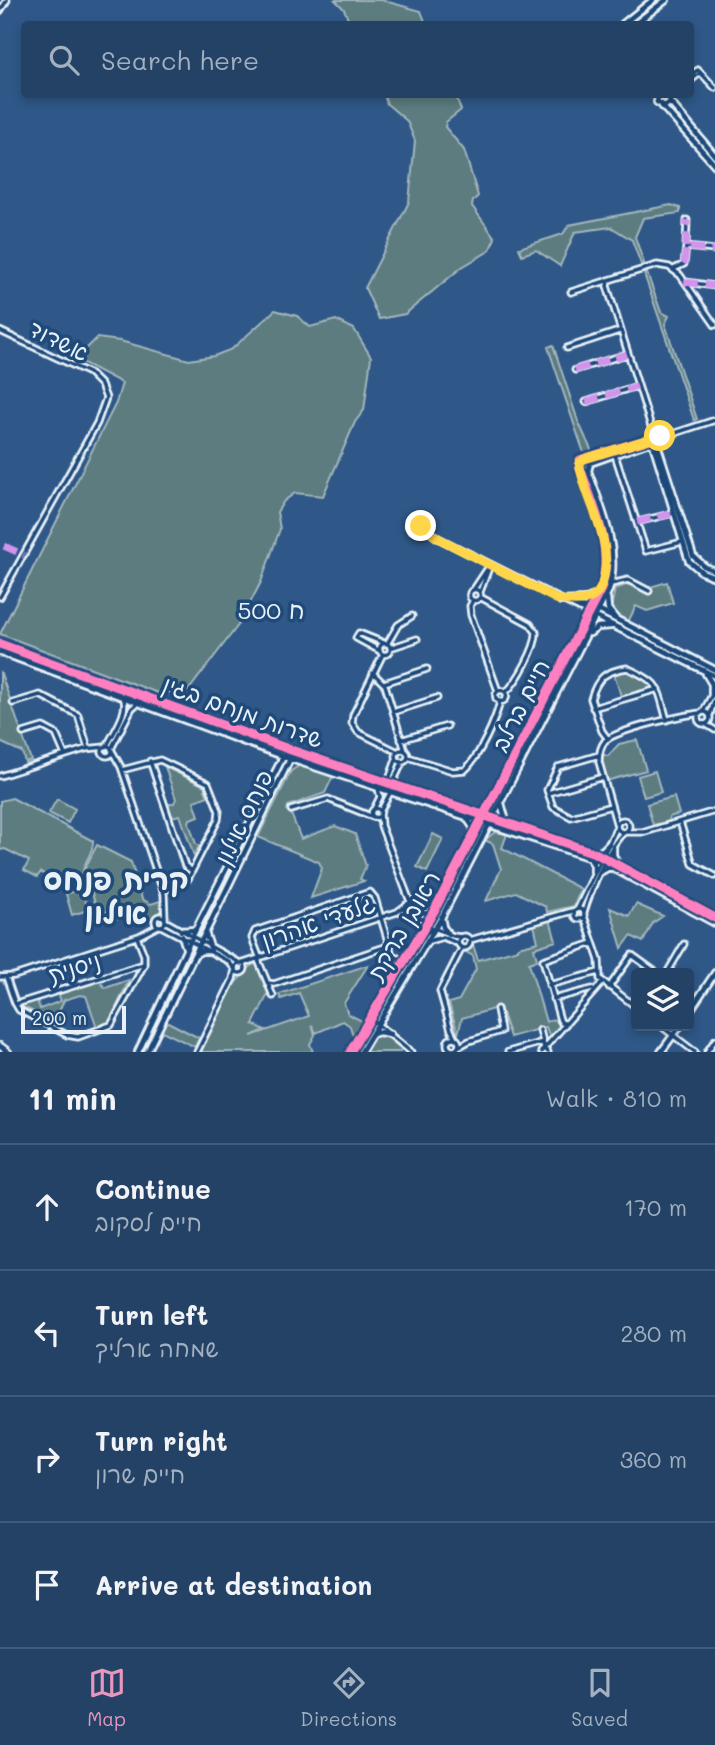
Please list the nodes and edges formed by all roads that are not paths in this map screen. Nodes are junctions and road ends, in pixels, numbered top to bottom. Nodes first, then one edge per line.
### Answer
1 (7, 0) edge
2 (653, 0) edge
3 (666, 0) edge
4 (0, 11) edge
5 (627, 21) edge
6 (639, 21) edge
7 (699, 71) junction
8 (694, 74) edge
9 (694, 77) edge
10 (715, 88) edge
11 (658, 98) edge
12 (670, 98) edge
13 (662, 106) junction
14 (715, 156) edge
15 (715, 165) edge
16 (687, 220) dead end
17 (686, 247) junction
18 (715, 250) edge
19 (674, 270) junction
20 (609, 280) junction
21 (684, 282) junction
22 (715, 286) edge
23 (571, 292) dead end
24 (715, 325) edge
25 (0, 331) edge
26 (619, 331) junction
27 (567, 348) dead end
28 (627, 354) junction
29 (575, 370) dead end
30 (637, 386) junction
31 (586, 401) dead end
32 (715, 420) edge
33 (653, 433) joint
34 (654, 441) junction
35 (615, 453) junction
36 (674, 513) junction
37 (637, 522) junction
38 (419, 523) junction
39 (414, 531) junction
40 (438, 538) junction
41 (685, 541) junction
42 (490, 565) junction
43 (715, 571) edge
44 (715, 577) edge
45 (611, 584) junction
46 (474, 589) junction
47 (601, 589) junction
48 (649, 591) dead end
49 (480, 594) junction
50 (607, 594) junction
51 (0, 597) edge
52 (473, 600) junction
53 (559, 600) junction
54 (589, 611) junction
55 (600, 611) junction
56 (412, 616) dead end
57 (597, 617) junction
58 (617, 624) junction
59 (587, 636) junction
60 (417, 639) dead end
61 (0, 644) edge
62 (387, 645) junction
63 (0, 652) edge
64 (381, 653) junction
65 (700, 668) junction
66 (427, 669) dead end
67 (715, 670) edge
68 (373, 673) junction
69 (715, 676) edge
70 (384, 683) junction
71 (658, 689) junction
72 (715, 689) edge
73 (498, 691) junction
74 (506, 692) junction
75 (118, 694) junction
76 (713, 697) edge
77 (437, 698) dead end
78 (500, 702) junction
79 (13, 703) dead end
80 (143, 703) junction
81 (593, 708) junction
82 (393, 712) junction
83 (701, 713) junction
84 (684, 715) junction
85 (710, 717) junction
86 (667, 720) junction
87 (699, 720) junction
88 (705, 724) junction
89 (447, 726) dead end
90 (715, 727) edge
91 (23, 733) dead end
92 (608, 739) junction
93 (401, 740) junction
94 (88, 748) junction
95 (109, 748) junction
96 (291, 750) junction
97 (405, 751) junction
98 (272, 752) junction
99 (65, 755) junction
100 (105, 755) junction
101 (397, 755) junction
102 (599, 755) junction
103 (285, 757) junction
104 (408, 757) junction
105 (291, 759) junction
106 (150, 761) junction
107 (301, 762) junction
108 (404, 762) junction
109 (122, 768) junction
110 (279, 768) junction
111 (286, 771) junction
112 (0, 776) edge
113 (603, 777) junction
114 (384, 782) junction
115 (377, 786) junction
116 (395, 789) junction
117 (548, 793) junction
118 (501, 803) junction
119 (612, 807) junction
120 (489, 808) junction
121 (291, 810) dead end
122 (373, 810) junction
123 (475, 811) junction
124 (715, 811) edge
125 (362, 813) junction
126 (380, 813) junction
127 (485, 814) junction
128 (465, 816) junction
129 (374, 817) junction
130 (492, 817) junction
131 (624, 820) junction
132 (481, 822) junction
133 (506, 822) junction
134 (680, 822) junction
135 (488, 824) junction
136 (629, 825) junction
137 (617, 826) junction
138 (382, 827) junction
139 (502, 829) junction
140 (625, 832) junction
141 (645, 832) junction
142 (483, 834) junction
143 (474, 837) junction
144 (611, 846) junction
145 (596, 853) junction
146 (589, 857) junction
147 (604, 859) junction
148 (611, 866) junction
149 (621, 866) junction
150 (192, 871) junction
151 (597, 872) junction
152 (715, 876) edge
153 (163, 891) junction
154 (407, 897) junction
155 (405, 905) junction
156 (412, 905) junction
157 (164, 906) junction
158 (435, 910) junction
159 (576, 910) junction
160 (397, 912) junction
161 (409, 913) junction
162 (560, 913) junction
163 (584, 914) junction
164 (441, 917) junction
165 (382, 918) junction
166 (577, 918) junction
167 (156, 919) junction
168 (165, 920) junction
169 (715, 920) edge
170 (427, 925) junction
171 (160, 926) junction
172 (587, 926) junction
173 (197, 927) junction
174 (435, 928) junction
175 (149, 931) junction
176 (206, 932) junction
177 (182, 934) junction
178 (449, 935) junction
179 (138, 937) junction
180 (461, 937) junction
181 (419, 938) junction
182 (191, 939) junction
183 (470, 940) junction
184 (427, 943) junction
185 (593, 943) junction
186 (200, 944) junction
187 (684, 944) dead end
188 (391, 945) junction
189 (460, 946) junction
190 (210, 949) junction
191 (186, 950) junction
192 (195, 954) junction
193 (259, 959) junction
194 (400, 959) dead end
195 (250, 962) junction
196 (240, 963) junction
197 (144, 964) junction
198 (715, 967) edge
199 (650, 968) edge
200 (670, 968) edge
201 (235, 969) junction
202 (245, 969) junction
203 (599, 972) junction
204 (241, 973) junction
205 (715, 973) edge
206 (3, 977) edge
207 (233, 979) junction
208 (709, 980) junction
209 (603, 982) junction
210 (268, 983) junction
211 (549, 985) junction
212 (609, 987) junction
213 (592, 989) dead end
214 (273, 996) dead end
215 (554, 999) junction
216 (631, 1003) edge
217 (15, 1004) junction
218 (694, 1004) edge
219 (497, 1009) dead end
220 (371, 1019) junction
221 (566, 1023) junction
222 (378, 1024) junction
223 (451, 1030) junction
224 (540, 1030) dead end
225 (668, 1031) edge
226 (677, 1031) edge
227 (390, 1034) junction
228 (372, 1035) junction
229 (674, 1035) junction
230 (456, 1039) junction
231 (448, 1040) junction
232 (715, 1040) edge
233 (469, 1041) junction
234 (543, 1042) junction
235 (0, 1046) edge
236 (454, 1050) edge
237 (544, 1051) edge
238 (8, 1052) edge
239 (138, 1052) edge
240 (148, 1052) edge
241 (197, 1052) edge
242 (350, 1052) edge
243 (360, 1052) edge
244 (411, 1052) edge
245 (508, 1052) edge
246 (661, 1052) edge
247 (695, 1052) edge
248 (706, 1052) edge

1 - 4 street
2 - 5 street
3 - 6 street
7 - 8 street
7 - 9 street
7 - 10 street
11 - 13 street
12 - 13 street
12 - 14 street
13 - 15 street
16 - 17 street
17 - 18 street
17 - 19 street
19 - 20 street
19 - 21 street
20 - 23 street
20 - 26 street
21 - 22 street
21 - 24 street
25 - 51 street, אשדוד
26 - 27 street
26 - 28 street
28 - 29 street
28 - 30 street
30 - 31 street
30 - 33 street
32 - 34 street
33 - 34 street
34 - 35 street
34 - 36 street
34 - 41 street
34 - 47 street
35 - 37 street
35 - 45 street
36 - 37 street
36 - 41 street
37 - 41 street
38 - 39 street
38 - 39 street
38 - 40 street
39 - 40 street
40 - 42 street
41 - 43 street
41 - 44 street
42 - 46 street
42 - 49 street
42 - 53 street
45 - 48 street
45 - 50 street, חיים ברלב
46 - 49 street
46 - 52 street
47 - 53 street
47 - 54 street, חיים ברלב
49 - 52 street
49 - 74 street
50 - 55 street, חיים ברלב
50 - 58 street
52 - 73 street
53 - 54 street
54 - 55 street
54 - 57 street
54 - 120 street, חיים ברלב
55 - 57 street, חיים ברלב
55 - 58 street
56 - 62 street
57 - 58 street
57 - 59 street, חיים ברלב
58 - 59 street
58 - 65 street
58 - 67 street
59 - 118 street, חיים ברלב
60 - 62 street
61 - 96 street, שדרות מנחם בגין
62 - 64 street
62 - 64 street
62 - 64 street
63 - 75 street, שדרות מנחם בגין
64 - 68 street
65 - 69 street
65 - 76 street
66 - 70 street
68 - 70 street
68 - 101 street
70 - 82 street
71 - 81 street
71 - 81 street
71 - 86 street
72 - 76 street
73 - 74 street
73 - 78 street
74 - 78 street
75 - 80 street, שדרות מנחם בגין
75 - 95 street
76 - 83 street
76 - 85 street
77 - 82 street
78 - 104 street
79 - 94 street
80 - 95 street
80 - 98 street, שדרות מנחם בגין
81 - 92 street
82 - 93 street
83 - 84 street
83 - 85 street
83 - 87 street
84 - 86 street
84 - 87 street
85 - 88 street
85 - 90 street
86 - 92 street
87 - 88 street
88 - 90 street
89 - 93 street
91 - 99 street
92 - 102 street
93 - 97 street
94 - 95 street
94 - 99 street
94 - 100 street
95 - 100 street
95 - 100 street
95 - 109 street
96 - 103 street, פנחס אילון
96 - 105 street, פנחס אילון
96 - 114 street, שדרות מנחם בגין
97 - 101 street
97 - 104 street
98 - 103 street, שדרות מנחם בגין
98 - 110 street
99 - 112 street
100 - 109 street
101 - 108 street
101 - 114 street
102 - 113 street
102 - 117 street
103 - 105 street, שדרות מנחם בגין
103 - 110 street, פנחס אילון
104 - 108 street
105 - 107 street, שדרות מנחם בגין
105 - 111 street, פנחס אילון
106 - 109 street
106 - 150 street
106 - 150 street
107 - 111 street
107 - 115 street, שדרות מנחם בגין
108 - 116 street
109 - 153 street
110 - 173 street, פנחס אילון
111 - 176 street, פנחס אילון
113 - 117 street
113 - 119 street
114 - 116 street, שדרות מנחם בגין
115 - 116 street, שדרות מנחם בגין
115 - 122 street
116 - 123 street, שדרות מנחם בגין
116 - 126 street
116 - 128 street, שדרות מנחם בגין
117 - 119 street
118 - 130 street, חיים ברלב
118 - 133 street
119 - 131 street
119 - 137 street
120 - 123 street, שדרות מנחם בגין
120 - 127 street, חיים ברלב
121 - 125 street
122 - 125 street
122 - 126 street
122 - 129 street
123 - 127 street, שדרות מנחם בגין
124 - 134 street
125 - 129 street
126 - 129 street
126 - 138 street
127 - 130 street, שדרות מנחם בגין
127 - 132 street, ראובן ברקת
128 - 132 street, שדרות מנחם בגין
128 - 143 street
129 - 138 street
130 - 133 street, שדרות מנחם בגין
130 - 135 street, ראובן ברקת
131 - 136 street
131 - 137 street
132 - 135 street, שדרות מנחם בגין
132 - 143 street, ראובן ברקת
133 - 145 street, שדרות מנחם בגין
134 - 141 street
134 - 152 street
135 - 139 street, שדרות מנחם בגין
135 - 142 street, ראובן ברקת
136 - 140 street
136 - 141 street
137 - 140 street
137 - 144 street
138 - 154 street
139 - 142 street
139 - 146 street, שדרות מנחם בגין
140 - 141 street
140 - 144 street
142 - 164 street, ראובן ברקת
143 - 158 street, ראובן ברקת
144 - 145 street
144 - 147 street
144 - 149 street
145 - 147 street, שדרות מנחם בגין
146 - 147 street, שדרות מנחם בגין
146 - 151 street
147 - 148 street, שדרות מנחם בגין
147 - 149 street, שדרות מנחם בגין
147 - 151 street
148 - 151 street
148 - 169 street, שדרות מנחם בגין
149 - 169 street, שדרות מנחם בגין
150 - 153 street
151 - 159 street
151 - 163 street
153 - 157 street
154 - 155 street
154 - 156 street
155 - 156 street
155 - 160 street, גלעדי אהרון
155 - 161 street
156 - 158 street
156 - 161 street
157 - 167 street
157 - 168 street
158 - 170 street, ראובן ברקת
159 - 162 street
159 - 163 street
159 - 166 street
160 - 161 street, גלעדי אהרון
160 - 165 street, גלעדי אהרון
161 - 170 street, גלעדי אהרון
162 - 166 street
162 - 183 street
163 - 166 street
163 - 172 street
164 - 174 street, ראובן ברקת
164 - 178 street
165 - 188 street
165 - 193 street, גלעדי אהרון
165 - 193 street
166 - 172 street
167 - 168 street
167 - 171 street
167 - 175 street
168 - 171 street
168 - 177 street
170 - 181 street, ראובן ברקת
171 - 175 street
171 - 177 street
172 - 185 street
173 - 177 street
173 - 182 street, פנחס אילון
174 - 178 street
174 - 181 street
174 - 184 street, ראובן ברקת
175 - 179 street
176 - 186 street, פנחס אילון
176 - 190 street
177 - 182 street
177 - 191 street
178 - 180 street
179 - 197 street
179 - 206 street
180 - 183 street
180 - 189 street
181 - 220 street, ראובן ברקת
182 - 186 street
182 - 191 street, פנחס אילון
183 - 189 street
184 - 189 street
184 - 222 street, ראובן ברקת
185 - 203 street
185 - 211 street
186 - 190 street
186 - 192 street, פנחס אילון
187 - 200 street
188 - 194 street
188 - 210 street
189 - 223 street
190 - 192 street
190 - 196 street
190 - 201 street
191 - 239 street, פנחס אילון
192 - 240 street, פנחס אילון
193 - 195 street, גלעדי אהרון
193 - 210 street
195 - 196 street, גלעדי אהרון
195 - 202 street, גלעדי אהרון
196 - 201 street
196 - 202 street
197 - 217 street, ניסנית
197 - 217 street
198 - 208 street
199 - 212 street
201 - 204 street
201 - 207 street
202 - 204 street, גלעדי אהרון
203 - 209 street
203 - 211 street
204 - 207 street, גלעדי אהרון
205 - 208 street
206 - 217 street
207 - 241 street
208 - 218 street
209 - 212 street
209 - 221 street
210 - 214 street
211 - 215 street
212 - 216 street
213 - 215 street
215 - 221 street
219 - 233 street
220 - 222 street
220 - 242 street, ראובן ברקת
221 - 237 street
222 - 227 street
222 - 228 street, ראובן ברקת
223 - 230 street
223 - 231 street
224 - 234 street
225 - 229 street
226 - 229 street
227 - 228 street
227 - 244 street
228 - 243 street, ראובן ברקת
229 - 246 street
229 - 247 street
230 - 231 street
230 - 233 street
230 - 236 street
231 - 236 street
232 - 248 street
233 - 236 street
234 - 237 street
234 - 245 street
235 - 238 main road

